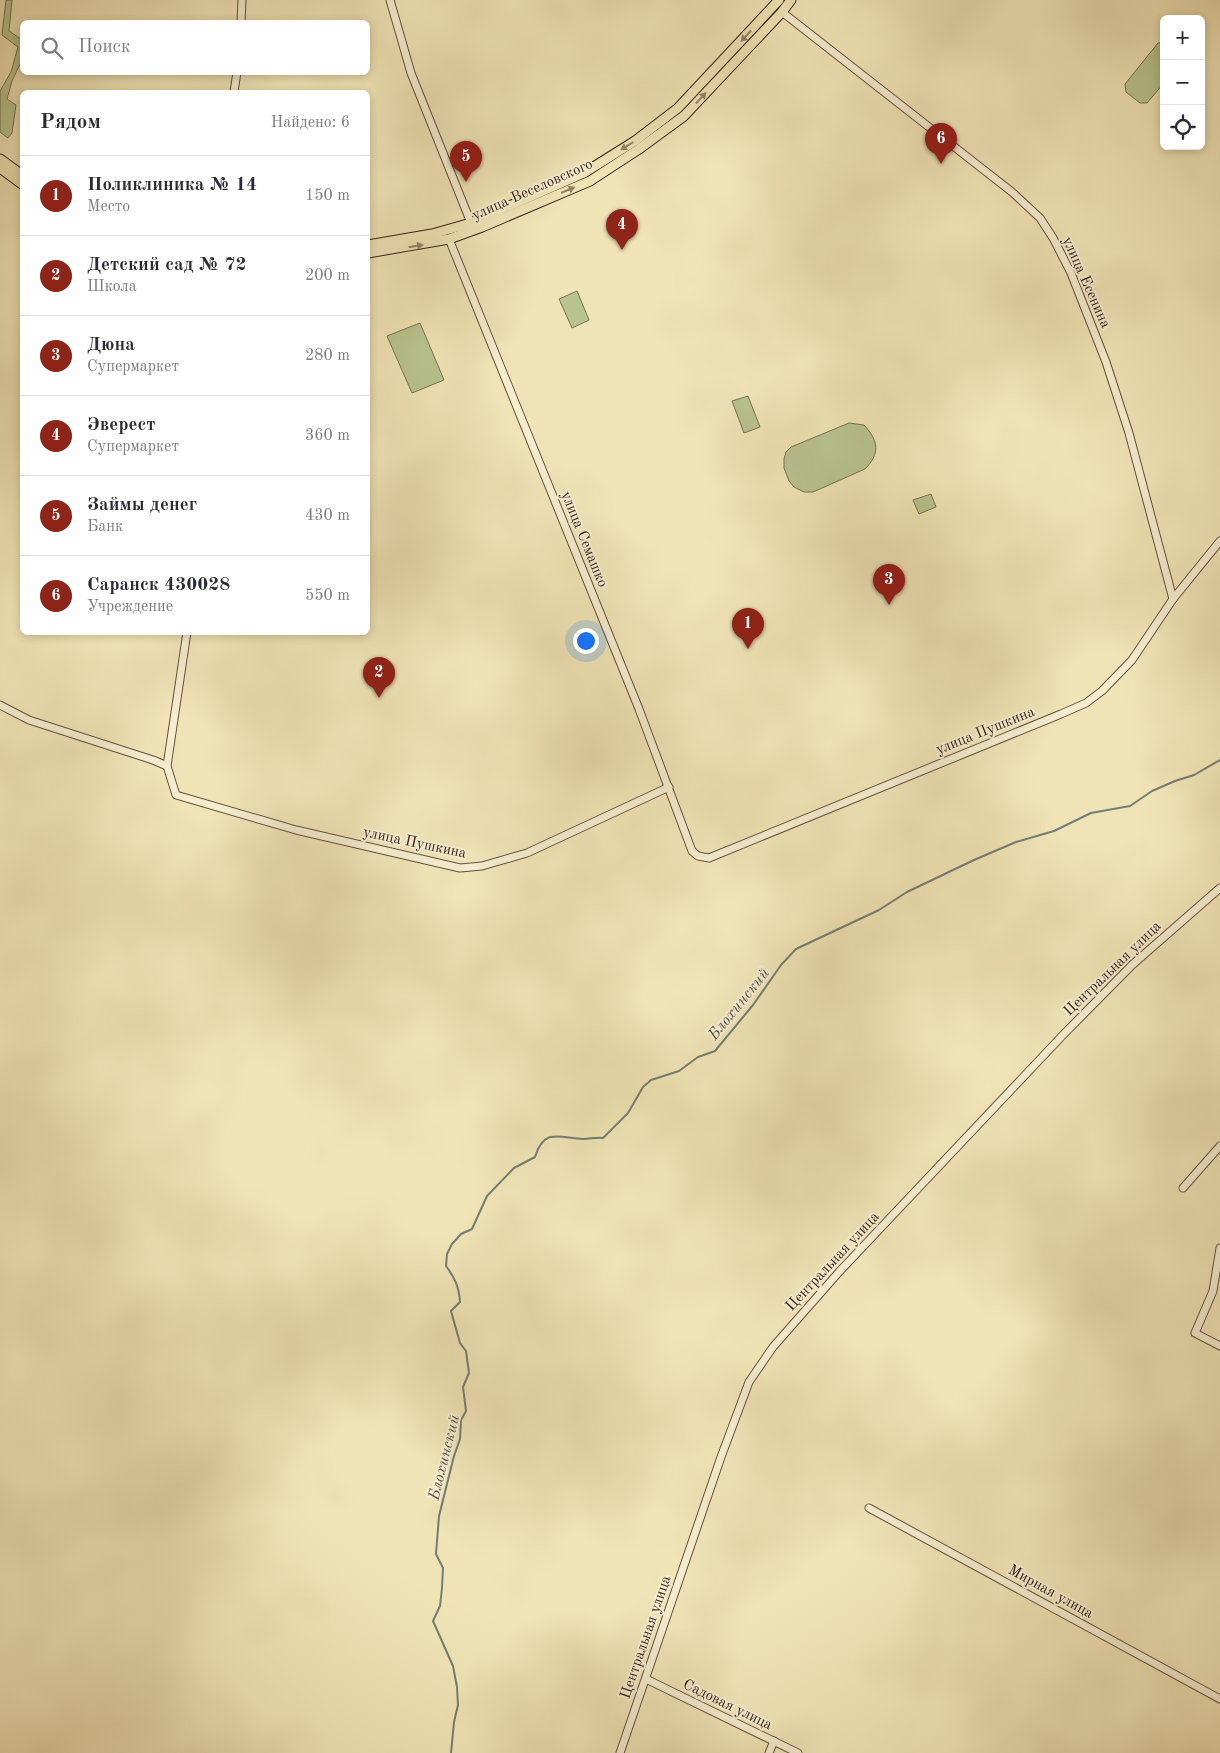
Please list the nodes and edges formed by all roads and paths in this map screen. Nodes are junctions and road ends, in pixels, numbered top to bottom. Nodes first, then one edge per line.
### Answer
1 (242, 0) edge
2 (390, 0) edge
3 (791, 0) edge
4 (777, 3) edge
5 (782, 12) junction
6 (241, 20) edge
7 (237, 75) edge
8 (234, 90) edge
9 (0, 159) edge
10 (0, 168) edge
11 (20, 174) edge
12 (587, 177) junction
13 (20, 183) edge
14 (470, 223) junction
15 (447, 235) junction
16 (370, 245) edge
17 (370, 253) edge
18 (1220, 541) edge
19 (1173, 599) junction
20 (187, 635) edge
21 (0, 705) edge
22 (168, 766) junction
23 (669, 788) junction
24 (698, 856) joint
25 (1220, 888) edge
26 (1220, 1146) edge
27 (1183, 1188) dead end
28 (1220, 1248) edge
29 (1220, 1346) edge
30 (869, 1508) dead end
31 (646, 1679) junction
32 (1220, 1699) edge
33 (774, 1741) junction
34 (620, 1753) edge
35 (769, 1753) edge
36 (798, 1753) edge

1 - 6 street
2 - 14 street
3 - 5 main road, улица Веселовского
4 - 5 main road, улица Есенина
4 -> 12 main road, улица Веселовского
12 -> 5 main road, улица Веселовского
5 - 19 street, улица Есенина
7 - 8 street
9 - 11 main road
10 - 13 main road
12 - 14 main road, улица Веселовского
15 -> 12 main road, улица Веселовского
14 - 15 main road, улица Веселовского
15 - 16 main road, улица Веселовского
17 -> 15 main road, улица Веселовского
15 - 23 street, улица Семашко
18 - 19 street, улица Пушкина
19 - 24 street, улица Пушкина
20 - 22 street
21 - 22 street
22 - 23 street, улица Пушкина
23 - 24 street, улица Семашко
25 - 31 street, Центральная улица
26 - 27 street
28 - 29 street
30 - 32 street, Мирная улица
31 - 33 street, Садовая улица
31 - 34 street, Центральная улица
33 - 35 street
33 - 36 street, Садовая улица

